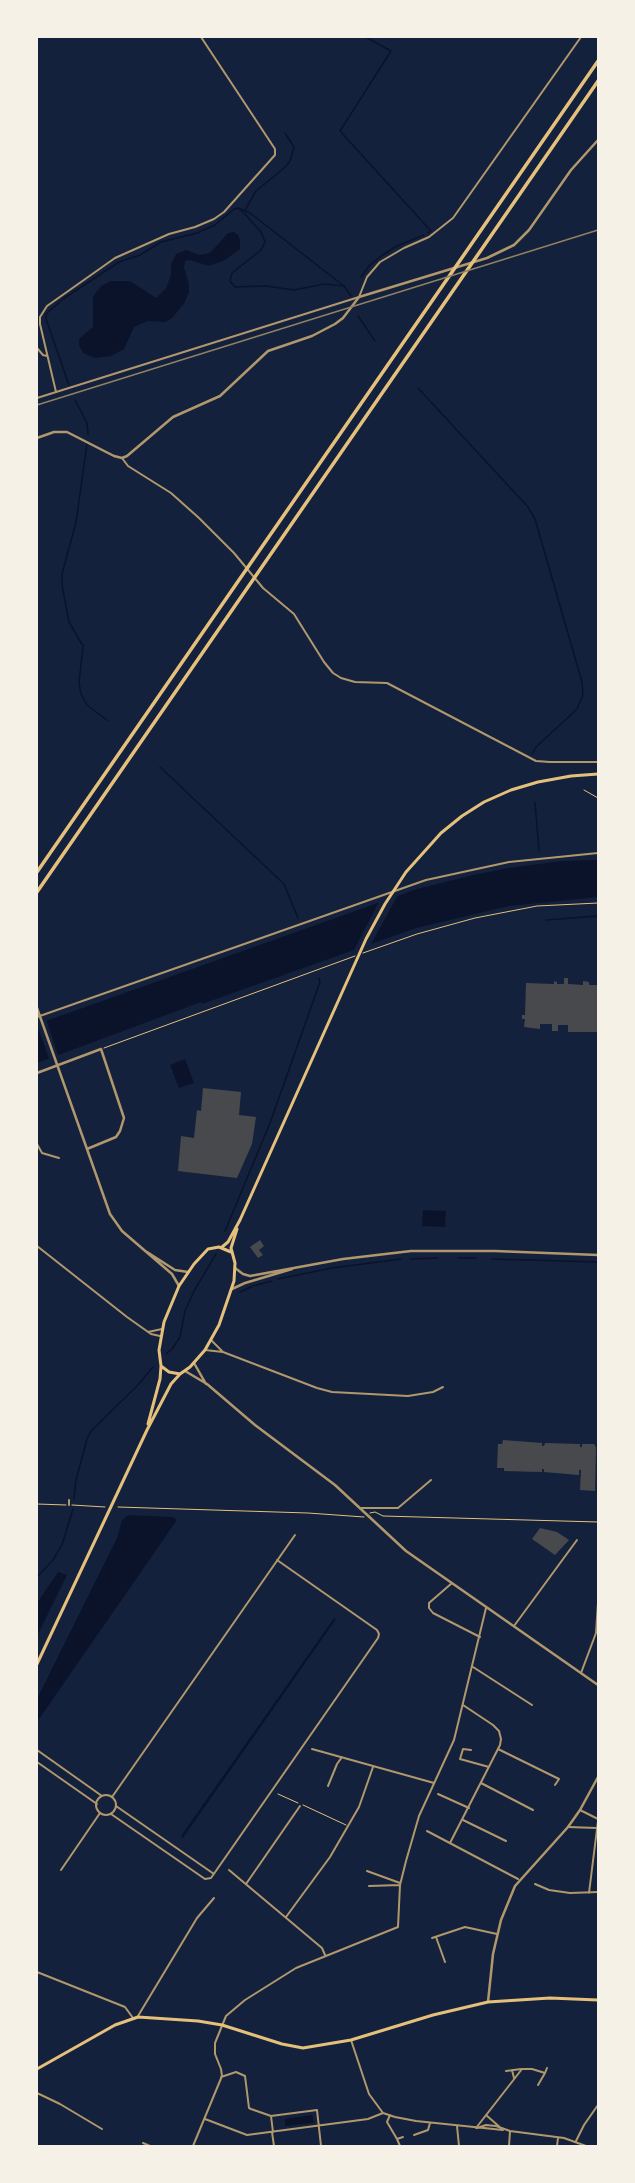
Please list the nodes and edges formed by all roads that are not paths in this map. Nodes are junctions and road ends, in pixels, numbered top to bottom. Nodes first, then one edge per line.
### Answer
1 (201, 37) edge
2 (581, 37) edge
3 (598, 61) edge
4 (598, 82) edge
5 (598, 140) edge
6 (359, 297) junction
7 (37, 348) edge
8 (47, 356) junction
9 (56, 392) junction
10 (37, 398) edge
11 (37, 438) edge
12 (122, 458) junction
13 (598, 762) edge
14 (598, 774) edge
15 (598, 853) edge
16 (37, 872) edge
17 (37, 892) edge
18 (37, 1008) edge
19 (37, 1017) edge
20 (37, 1074) edge
21 (37, 1144) edge
22 (87, 1149) junction
23 (59, 1158) dead end
24 (240, 1220) junction
25 (37, 1246) edge
26 (222, 1247) junction
27 (144, 1250) junction
28 (231, 1252) junction
29 (598, 1255) edge
30 (235, 1268) junction
31 (295, 1268) junction
32 (188, 1272) junction
33 (179, 1286) junction
34 (232, 1289) junction
35 (162, 1329) junction
36 (148, 1332) junction
37 (160, 1336) junction
38 (211, 1340) junction
39 (205, 1350) junction
40 (223, 1352) junction
41 (194, 1363) junction
42 (161, 1366) junction
43 (185, 1372) junction
44 (180, 1374) junction
45 (207, 1384) junction
46 (443, 1387) dead end
47 (147, 1430) junction
48 (432, 1480) dead end
49 (69, 1500) dead end
50 (70, 1505) road end
51 (361, 1508) junction
52 (295, 1535) dead end
53 (577, 1540) dead end
54 (277, 1560) junction
55 (452, 1583) junction
56 (598, 1603) edge
57 (486, 1608) junction
58 (513, 1626) junction
59 (480, 1637) junction
60 (37, 1664) edge
61 (473, 1667) junction
62 (581, 1673) junction
63 (598, 1685) edge
64 (532, 1704) dead end
65 (463, 1706) junction
66 (312, 1749) dead end
67 (498, 1749) junction
68 (37, 1750) edge
69 (471, 1750) dead end
70 (342, 1757) junction
71 (37, 1762) edge
72 (373, 1767) junction
73 (489, 1767) junction
74 (598, 1778) edge
75 (434, 1783) junction
76 (481, 1783) junction
77 (555, 1785) dead end
78 (328, 1786) dead end
79 (438, 1794) dead end
80 (102, 1796) junction
81 (112, 1797) junction
82 (97, 1804) junction
83 (116, 1806) junction
84 (300, 1806) dead end
85 (469, 1808) junction
86 (533, 1810) dead end
87 (580, 1810) junction
88 (100, 1813) junction
89 (111, 1814) junction
90 (463, 1820) junction
91 (598, 1820) edge
92 (568, 1827) junction
93 (597, 1828) junction
94 (427, 1831) dead end
95 (506, 1841) dead end
96 (450, 1843) junction
97 (61, 1870) dead end
98 (229, 1870) dead end
99 (367, 1871) dead end
100 (214, 1874) junction
101 (518, 1880) junction
102 (246, 1884) junction
103 (400, 1884) junction
104 (535, 1884) dead end
105 (369, 1886) dead end
106 (598, 1892) edge
107 (589, 1893) junction
108 (214, 1898) dead end
109 (286, 1917) junction
110 (497, 1934) junction
111 (436, 1937) junction
112 (432, 1938) dead end
113 (325, 1955) junction
114 (445, 1962) dead end
115 (37, 1972) edge
116 (598, 2000) edge
117 (488, 2002) junction
118 (138, 2017) junction
119 (132, 2018) junction
120 (222, 2025) junction
121 (351, 2040) junction
122 (547, 2068) dead end
123 (37, 2069) edge
124 (522, 2069) junction
125 (512, 2070) junction
126 (506, 2072) dead end
127 (545, 2073) junction
128 (221, 2077) junction
129 (514, 2078) junction
130 (538, 2085) dead end
131 (37, 2094) edge
132 (598, 2105) edge
133 (383, 2112) junction
134 (486, 2114) junction
135 (390, 2115) junction
136 (271, 2116) junction
137 (205, 2119) junction
138 (430, 2123) junction
139 (457, 2126) junction
140 (319, 2127) junction
141 (476, 2128) junction
142 (102, 2129) dead end
143 (503, 2130) junction
144 (510, 2131) junction
145 (273, 2132) junction
146 (414, 2135) dead end
147 (404, 2137) dead end
148 (558, 2138) junction
149 (397, 2139) junction
150 (576, 2141) junction
151 (143, 2143) dead end
152 (150, 2146) edge
153 (193, 2146) edge
154 (274, 2146) edge
155 (321, 2146) edge
156 (400, 2146) edge
157 (459, 2146) edge
158 (509, 2146) edge
159 (557, 2146) edge
160 (586, 2146) edge

1 - 8 street
2 - 6 street
3 - 16 highway
4 - 17 highway
5 - 6 street
6 - 9 street
6 - 12 street
7 - 8 street
8 - 9 street
9 - 10 street
11 - 12 street
12 - 13 street
14 - 24 main road
15 - 19 street
18 - 22 street
20 - 22 street
21 - 23 street
22 - 27 street
24 - 26 main road
24 - 28 main road
25 - 36 street
26 - 28 main road
26 - 32 main road
27 - 32 street
27 - 33 street
28 - 30 main road
29 - 31 street
30 - 31 street
30 - 34 main road
31 - 34 street
32 - 33 main road
33 - 35 main road
34 - 38 main road
35 - 36 street
35 - 37 main road
36 - 37 street
37 - 42 main road
38 - 39 main road
38 - 40 street
39 - 40 street
39 - 41 main road
40 - 46 street
41 - 43 main road
41 - 45 street
42 - 44 main road
42 - 47 main road
43 - 44 main road
43 - 45 street
44 - 47 main road
45 - 51 street
47 - 60 main road
48 - 51 street
49 - 50 street
51 - 55 street
52 - 54 street
53 - 58 street
54 - 81 street
54 - 100 street
55 - 57 street
55 - 59 street
56 - 62 street
57 - 58 street
57 - 59 street
58 - 62 street
59 - 61 street
61 - 64 street
61 - 65 street
62 - 63 street
65 - 67 street
65 - 75 street
66 - 70 street
67 - 73 street
67 - 77 street
68 - 80 street
69 - 73 street
70 - 72 street
70 - 78 street
71 - 82 street
72 - 75 street
72 - 109 street
73 - 76 street
74 - 87 street
75 - 103 street
76 - 85 street
76 - 86 street
79 - 85 street
80 - 81 street
80 - 82 street
81 - 83 street
82 - 88 street
83 - 89 street
83 - 100 street
84 - 102 street
85 - 90 street
87 - 91 street
87 - 92 street
88 - 89 street
88 - 97 street
89 - 100 street
90 - 95 street
90 - 96 street
91 - 93 street
92 - 93 street
92 - 101 street
93 - 107 street
94 - 96 street
96 - 101 street
98 - 102 street
99 - 103 street
101 - 110 street
102 - 109 street
103 - 105 street
103 - 113 street
104 - 107 street
106 - 107 street
108 - 118 street
109 - 113 street
110 - 111 street
110 - 117 street
111 - 112 street
111 - 114 street
113 - 120 street
115 - 119 street
116 - 117 main road
117 - 121 main road
118 - 119 main road
118 - 120 main road
119 - 123 main road
120 - 121 main road
120 - 128 street
121 - 133 street
122 - 127 street
124 - 125 street
124 - 127 street
124 - 129 street
125 - 126 street
125 - 129 street
127 - 130 street
128 - 136 street
128 - 137 street
129 - 134 street
131 - 142 street
132 - 150 street
133 - 135 street
133 - 140 street
134 - 141 street
134 - 143 street
135 - 138 street
135 - 149 street
136 - 140 street
136 - 145 street
137 - 145 street
137 - 153 street
138 - 139 street
138 - 146 street
139 - 141 street
139 - 157 street
140 - 145 street
140 - 155 street
141 - 143 street
143 - 144 street
144 - 148 street
144 - 158 street
145 - 154 street
147 - 149 street
148 - 150 street
148 - 159 street
149 - 156 street
150 - 160 street
151 - 152 street

